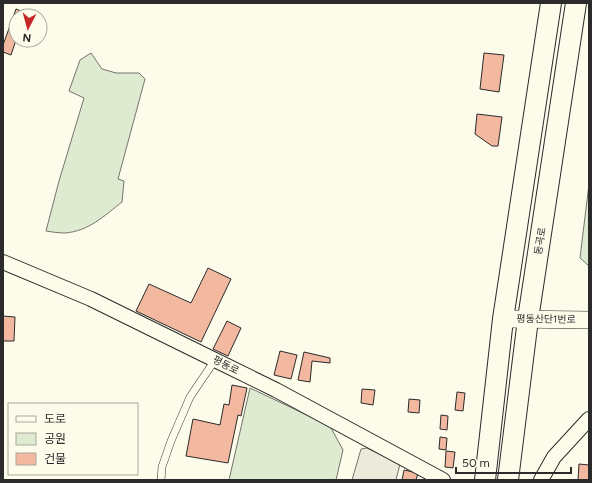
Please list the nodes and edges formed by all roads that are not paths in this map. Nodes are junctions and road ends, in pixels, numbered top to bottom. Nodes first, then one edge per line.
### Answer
1 (551, 3) edge
2 (576, 3) edge
3 (3, 262) edge
4 (503, 318) junction
5 (528, 319) junction
6 (589, 320) edge
7 (215, 360) junction
8 (589, 419) edge
9 (161, 480) edge
10 (443, 480) edge
11 (485, 480) edge
12 (508, 480) edge
13 (541, 480) edge

1 - 4 main road
2 - 5 main road, 동곡로
3 - 7 street, 평동로
4 - 5 street, 평동산단1번로
4 - 11 main road
5 - 6 street, 평동산단1번로
5 - 12 main road, 동곡로
7 - 9 lane
7 - 10 street, 평동로
8 - 13 street

